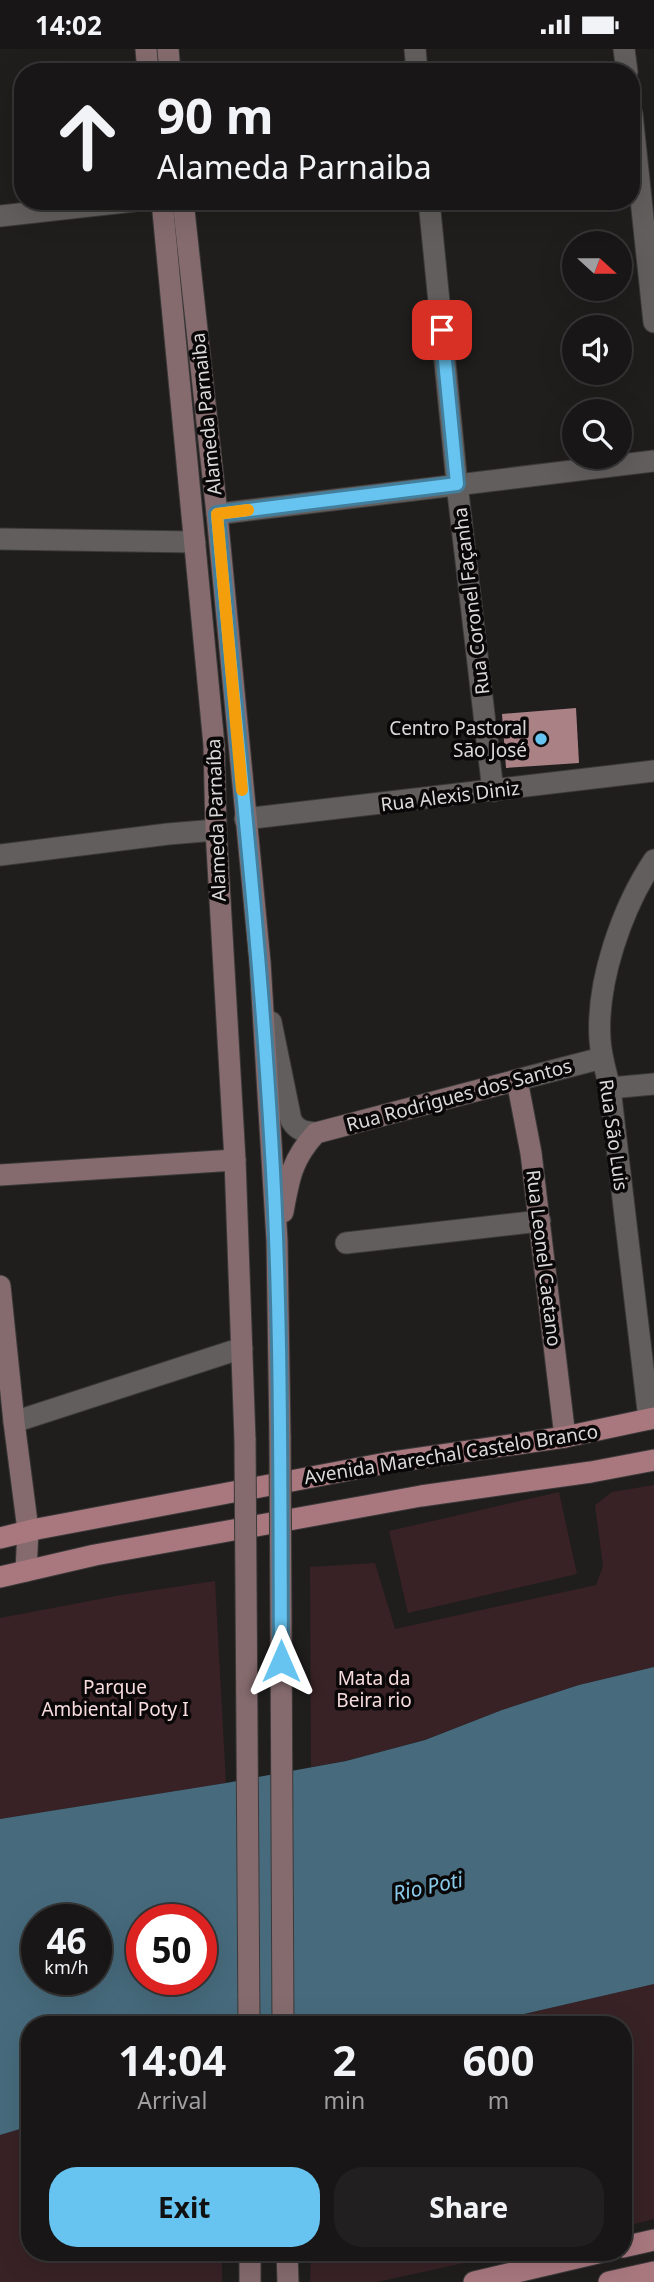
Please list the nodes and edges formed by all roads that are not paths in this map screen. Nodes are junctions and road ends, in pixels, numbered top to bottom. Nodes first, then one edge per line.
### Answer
1 (640, 147) edge
2 (54, 210) edge
3 (163, 210) edge
4 (184, 210) edge
5 (430, 210) edge
6 (0, 216) edge
7 (654, 322) edge
8 (654, 461) edge
9 (457, 484) junction
10 (217, 514) junction
11 (0, 539) edge
12 (195, 543) junction
13 (654, 771) edge
14 (493, 791) junction
15 (245, 819) junction
16 (216, 830) junction
17 (0, 855) edge
18 (654, 860) edge
19 (260, 962) junction
20 (602, 1058) junction
21 (517, 1080) junction
22 (654, 1084) edge
23 (610, 1088) junction
24 (316, 1133) junction
25 (235, 1160) junction
26 (0, 1175) edge
27 (540, 1221) junction
28 (276, 1241) junction
29 (346, 1243) dead end
30 (0, 1286) edge
31 (242, 1348) junction
32 (651, 1419) edge
33 (14, 1422) junction
34 (565, 1437) junction
35 (654, 1460) edge
36 (353, 1469) junction
37 (359, 1507) junction
38 (28, 1530) junction
39 (0, 1538) edge
40 (26, 1571) junction
41 (0, 1577) edge
42 (249, 2016) edge
43 (283, 2016) edge
44 (654, 2240) edge
45 (632, 2246) edge
46 (250, 2261) edge
47 (287, 2261) edge
48 (564, 2261) edge
49 (654, 2272) edge
50 (250, 2282) edge
51 (288, 2282) edge
52 (474, 2282) edge
53 (609, 2282) edge

1 - 7 street
2 - 6 street
3 - 12 main road, Alameda Parnaíba
4 - 10 main road, Alameda Parnaiba
5 - 9 street, Rua Coronel Façanha
8 - 9 street
9 - 10 street
9 - 14 street, Rua Coronel Façanha
10 - 15 main road, Alameda Parnaiba
11 - 12 street
12 - 16 main road, Alameda Parnaíba
13 - 14 street, Rua Alexis Diniz
14 - 15 street, Rua Alexis Diniz
15 - 19 main road, Alameda Parnaiba
16 - 17 street
16 - 25 main road, Alameda Parnaíba
18 - 20 street, Rua São Luis
19 - 24 street, Alameda Parnaiba
19 - 28 main road, Alameda Parnaiba
20 - 21 street, Rua Rodrigues dos Santos
20 - 23 street, Rua São Luis
21 - 24 main road, Rua Rodrigues dos Santos
21 - 27 main road, Rua Leonel Caetano
22 - 23 street
23 - 32 street, Rua São Luis
24 - 28 main road
25 - 26 main road
25 - 31 main road, Alameda Parnaíba
27 - 29 street
27 - 34 main road, Rua Leonel Caetano
28 - 43 main road, Alameda Parnaiba, bridge
30 - 33 main road
31 - 33 street
31 - 42 main road, Alameda Parnaíba, bridge
32 - 34 main road, Avenida Marechal Castelo Branco
33 - 38 main road
34 - 36 main road, Avenida Marechal Castelo Branco
35 - 37 main road, Avenida Marechal Castelo Branco
36 - 37 main road
36 - 38 main road, Avenida Marechal Castelo Branco
37 - 40 main road, Avenida Marechal Castelo Branco
38 - 39 main road, Avenida Marechal Castelo Branco
38 - 40 main road
40 - 41 main road, Avenida Marechal Castelo Branco
44 - 45 main road
46 - 50 main road
47 - 51 main road
48 - 52 main road
49 - 53 main road

